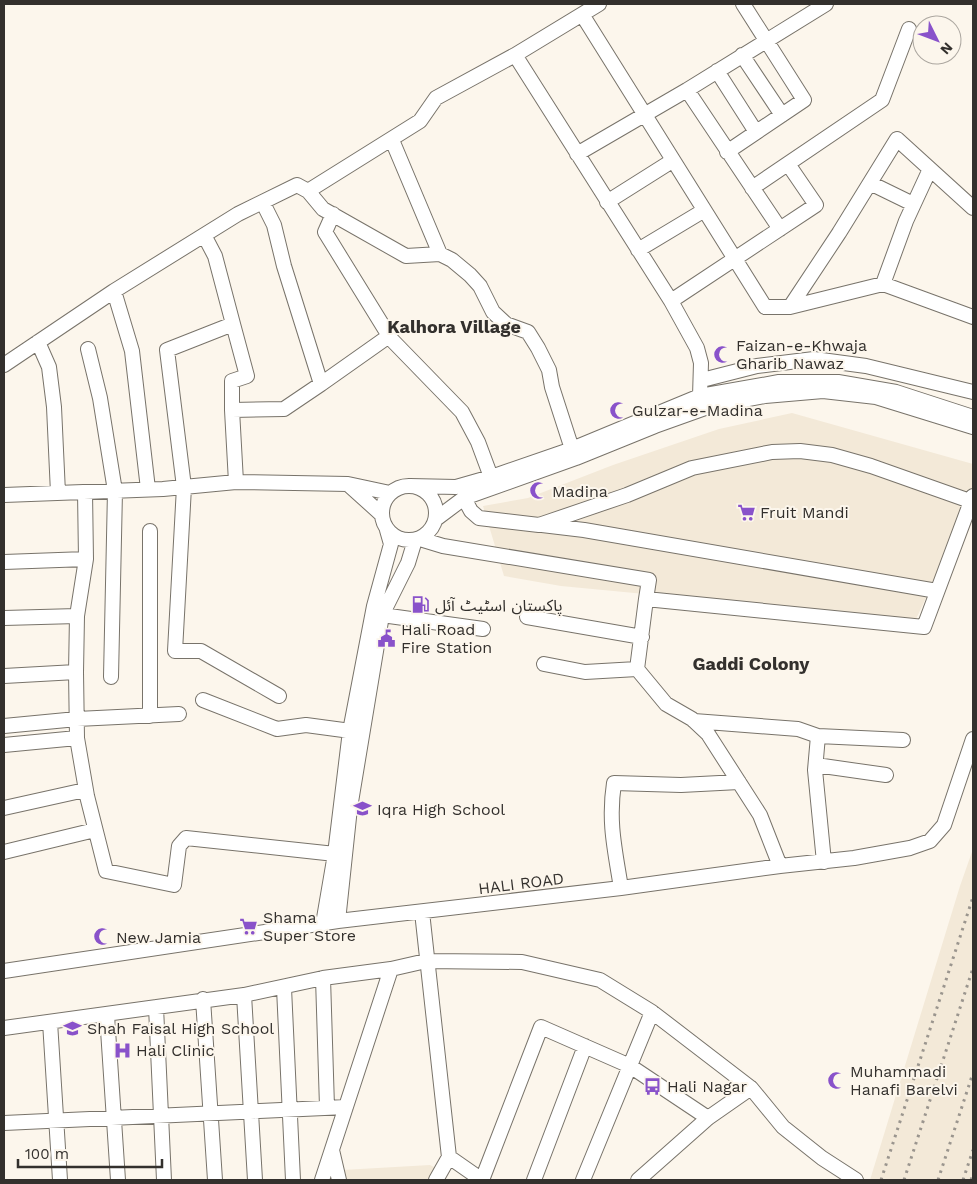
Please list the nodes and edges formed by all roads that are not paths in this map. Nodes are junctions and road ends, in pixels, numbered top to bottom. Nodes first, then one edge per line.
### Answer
1 (599, 4) edge
2 (743, 4) edge
3 (826, 4) edge
4 (582, 16) junction
5 (909, 29) dead end
6 (766, 40) junction
7 (515, 55) junction
8 (742, 55) junction
9 (717, 71) junction
10 (687, 90) junction
11 (644, 115) junction
12 (782, 115) junction
13 (756, 132) junction
14 (392, 140) junction
15 (727, 152) junction
16 (577, 154) junction
17 (672, 161) junction
18 (788, 164) junction
19 (930, 169) junction
20 (870, 183) junction
21 (752, 188) junction
22 (308, 191) junction
23 (607, 202) junction
24 (263, 203) junction
25 (913, 204) junction
26 (973, 208) edge
27 (703, 210) junction
28 (333, 214) junction
29 (780, 229) junction
30 (204, 235) junction
31 (638, 250) junction
32 (440, 254) junction
33 (735, 259) junction
34 (883, 284) junction
35 (114, 291) junction
36 (671, 301) junction
37 (790, 307) junction
38 (973, 318) edge
39 (233, 324) junction
40 (389, 336) junction
41 (38, 342) junction
42 (88, 349) dead end
43 (4, 365) edge
44 (702, 380) junction
45 (321, 384) junction
46 (973, 392) edge
47 (700, 396) junction
48 (232, 410) junction
49 (973, 417) edge
50 (973, 427) edge
51 (572, 449) junction
52 (491, 477) junction
53 (236, 482) junction
54 (348, 484) junction
55 (410, 486) junction
56 (184, 487) junction
57 (148, 489) junction
58 (115, 491) junction
59 (58, 492) junction
60 (84, 492) junction
61 (390, 494) junction
62 (4, 495) edge
63 (464, 498) junction
64 (972, 499) edge
65 (382, 514) junction
66 (436, 518) junction
67 (538, 525) junction
68 (387, 530) junction
69 (150, 531) dead end
70 (417, 540) junction
71 (86, 559) junction
72 (4, 562) edge
73 (937, 591) junction
74 (646, 599) junction
75 (382, 615) junction
76 (78, 616) junction
77 (527, 617) dead end
78 (4, 618) edge
79 (483, 629) dead end
80 (642, 637) junction
81 (544, 664) dead end
82 (637, 669) junction
83 (76, 672) junction
84 (4, 676) edge
85 (111, 677) dead end
86 (279, 696) dead end
87 (203, 700) dead end
88 (179, 714) dead end
89 (150, 716) junction
90 (77, 719) junction
91 (694, 721) junction
92 (4, 726) edge
93 (356, 732) junction
94 (818, 736) junction
95 (77, 738) junction
96 (973, 739) edge
97 (903, 740) dead end
98 (4, 745) edge
99 (816, 765) junction
100 (886, 775) dead end
101 (739, 782) junction
102 (85, 790) junction
103 (4, 808) edge
104 (95, 830) junction
105 (4, 852) edge
106 (336, 854) junction
107 (824, 862) junction
108 (780, 866) junction
109 (621, 888) junction
110 (422, 912) junction
111 (338, 921) junction
112 (323, 924) junction
113 (426, 961) junction
114 (391, 969) junction
115 (4, 971) edge
116 (323, 978) junction
117 (284, 988) junction
118 (244, 995) junction
119 (203, 999) junction
120 (156, 1008) junction
121 (652, 1012) junction
122 (107, 1015) junction
123 (50, 1022) junction
124 (4, 1028) edge
125 (585, 1046) junction
126 (630, 1066) junction
127 (751, 1088) junction
128 (327, 1107) junction
129 (346, 1107) junction
130 (291, 1109) junction
131 (252, 1111) junction
132 (211, 1112) junction
133 (161, 1116) junction
134 (114, 1118) junction
135 (708, 1118) junction
136 (55, 1121) junction
137 (4, 1123) edge
138 (332, 1149) junction
139 (449, 1157) junction
140 (60, 1180) edge
141 (118, 1180) edge
142 (164, 1180) edge
143 (215, 1180) edge
144 (255, 1180) edge
145 (293, 1180) edge
146 (322, 1180) edge
147 (338, 1180) edge
148 (436, 1180) edge
149 (482, 1180) edge
150 (534, 1180) edge
151 (583, 1180) edge
152 (638, 1180) edge
153 (856, 1180) edge

1 - 4 street
2 - 6 street
3 - 6 street
4 - 7 street
4 - 11 street
5 - 18 street
6 - 8 street
6 - 12 street
7 - 14 street
7 - 16 street
8 - 9 street
8 - 12 street
9 - 10 street
9 - 13 street
10 - 11 street
10 - 15 street
11 - 16 street
11 - 17 street
12 - 13 street
13 - 15 street
14 - 22 street
14 - 32 street
15 - 21 street
16 - 23 street
17 - 23 street
17 - 27 street
18 - 21 street
18 - 29 street
19 - 20 street
19 - 25 street
19 - 26 street
20 - 25 street
20 - 37 street
21 - 29 street
22 - 24 street
22 - 28 street
23 - 31 street
24 - 30 street
24 - 45 street
25 - 34 street
27 - 31 street
27 - 33 street
28 - 32 street
28 - 40 street
29 - 33 street
30 - 35 street
30 - 39 street
31 - 36 street
32 - 51 street
33 - 36 street
33 - 37 street
34 - 37 street
34 - 38 street
35 - 41 street
35 - 57 street
36 - 44 street
39 - 48 street
39 - 56 street
40 - 45 street
40 - 52 street
41 - 43 street
41 - 59 street
42 - 58 street
44 - 46 street
44 - 47 street
45 - 48 street
47 - 49 street
47 - 51 street
48 - 53 street
50 - 63 street
51 - 52 street
52 - 55 street
53 - 54 street
53 - 56 street
54 - 61 street
54 - 65 street
55 - 61 street
55 - 66 street
56 - 57 street
56 - 86 street
57 - 58 street
58 - 60 street
58 - 85 street
59 - 60 street
59 - 62 street
60 - 71 street
61 - 65 street
63 - 66 street
63 - 67 street
64 - 67 street
64 - 73 street
65 - 68 street
66 - 70 street
67 - 73 street
68 - 70 street
68 - 93 street
69 - 89 street
70 - 74 street
70 - 75 street
71 - 72 street
71 - 76 street
73 - 74 street
74 - 80 street
75 - 79 street
75 - 93 street
76 - 78 street
76 - 83 street
77 - 80 street
80 - 82 street
81 - 82 street
82 - 91 street
83 - 84 street
83 - 90 street
87 - 93 street
88 - 89 street
89 - 90 street
90 - 92 street
90 - 95 street
91 - 94 street
91 - 101 street
93 - 106 street
93 - 111 street
94 - 97 street
94 - 99 street
95 - 98 street
95 - 102 street
96 - 107 street, HALI ROAD
99 - 100 street
99 - 107 street
101 - 108 street
101 - 109 street
102 - 103 street
102 - 104 street
104 - 105 street
104 - 106 street
106 - 112 street
107 - 108 street, HALI ROAD
108 - 109 street, HALI ROAD
109 - 110 street, HALI ROAD
110 - 111 street, HALI ROAD
110 - 113 street
111 - 112 street, HALI ROAD
112 - 115 street, HALI ROAD
113 - 114 street
113 - 121 street
113 - 139 street
114 - 116 street
114 - 129 street
116 - 117 street
116 - 128 street
117 - 118 street
117 - 130 street
118 - 119 street
118 - 131 street
119 - 120 street
119 - 132 street
120 - 122 street
120 - 133 street
121 - 126 street
121 - 127 street
122 - 123 street
122 - 134 street
123 - 124 street
123 - 136 street
125 - 126 street
125 - 149 street
125 - 150 street
126 - 135 street
126 - 151 street
127 - 135 street
127 - 153 street
128 - 129 street
128 - 130 street
129 - 138 street
130 - 131 street
130 - 145 street
131 - 132 street
131 - 144 street
132 - 133 street
132 - 143 street
133 - 134 street
133 - 142 street
134 - 136 street
134 - 141 street
135 - 152 street
136 - 137 street
136 - 140 street
138 - 146 street
138 - 147 street
139 - 148 street
139 - 149 street

